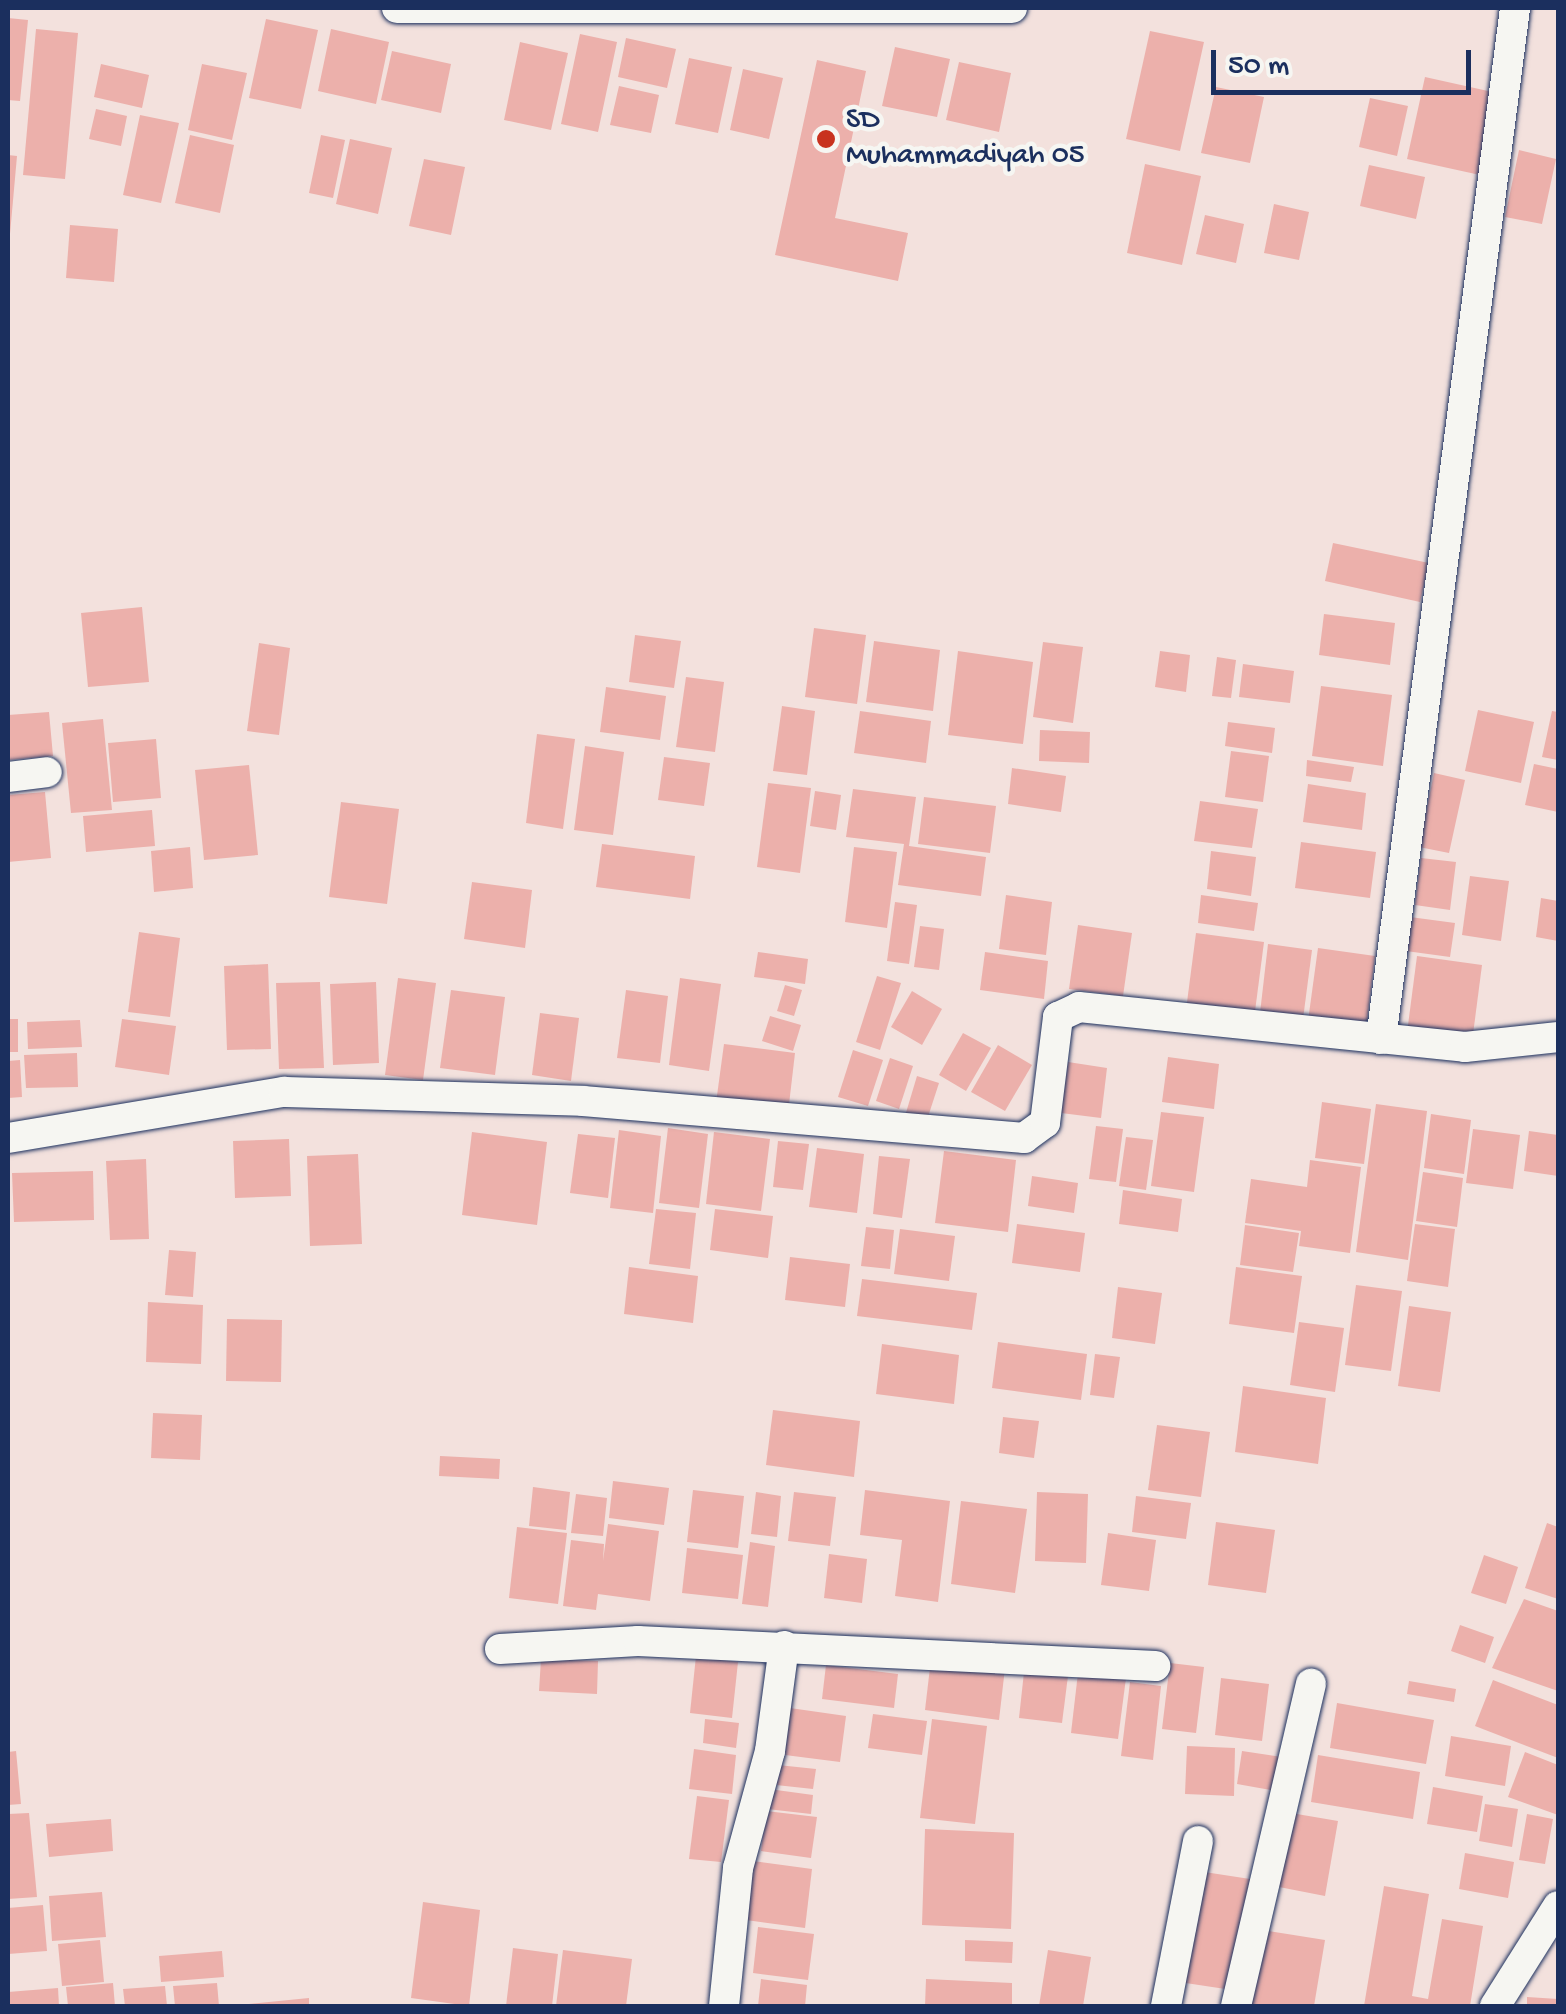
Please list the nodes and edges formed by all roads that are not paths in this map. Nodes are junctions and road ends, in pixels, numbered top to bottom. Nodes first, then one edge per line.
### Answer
1 (397, 8) edge
2 (1012, 8) edge
3 (1516, 8) edge
4 (550, 9) edge
5 (803, 10) edge
6 (47, 772) dead end
7 (8, 778) edge
8 (1558, 1036) edge
9 (1381, 1038) junction
10 (8, 1138) edge
11 (784, 1646) junction
12 (500, 1649) dead end
13 (1155, 1666) dead end
14 (1311, 1684) dead end
15 (1198, 1842) dead end
16 (1558, 1906) edge
17 (724, 2006) edge
18 (1166, 2006) edge
19 (1236, 2006) edge
20 (1495, 2006) edge

1 - 4 street
2 - 5 street
3 - 9 street
4 - 5 street
6 - 7 street
8 - 9 street
9 - 10 street
11 - 12 street
11 - 13 street
11 - 17 street
14 - 19 street
15 - 18 street
16 - 20 street

